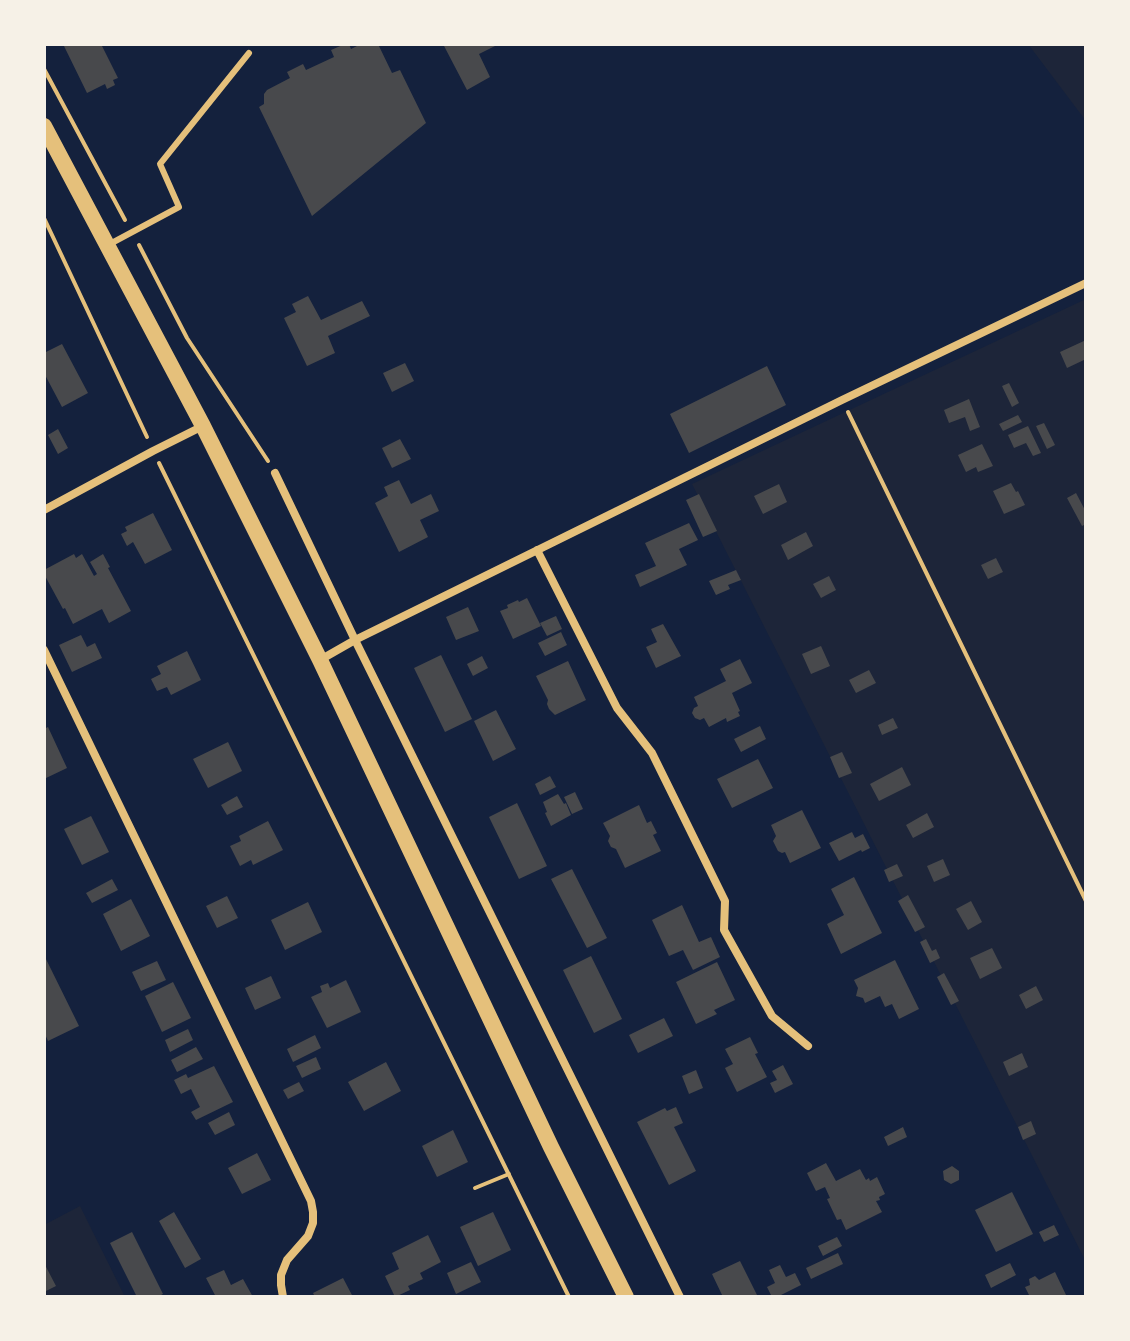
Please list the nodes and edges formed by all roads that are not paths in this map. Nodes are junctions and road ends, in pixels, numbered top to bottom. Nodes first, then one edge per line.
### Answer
1 (249, 53) dead end
2 (44, 126) edge
3 (108, 245) junction
4 (1086, 283) edge
5 (203, 426) junction
6 (275, 473) road end
7 (44, 510) edge
8 (537, 550) junction
9 (355, 640) junction
10 (44, 650) edge
11 (320, 660) junction
12 (808, 1046) dead end
13 (283, 1297) edge
14 (626, 1297) edge
15 (680, 1297) edge

1 - 3 lane
2 - 3 main road
3 - 5 main road
4 - 8 street
5 - 7 street
5 - 11 main road
6 - 9 street
8 - 9 street
8 - 12 street
9 - 11 street
9 - 15 street
10 - 13 street
11 - 14 main road

